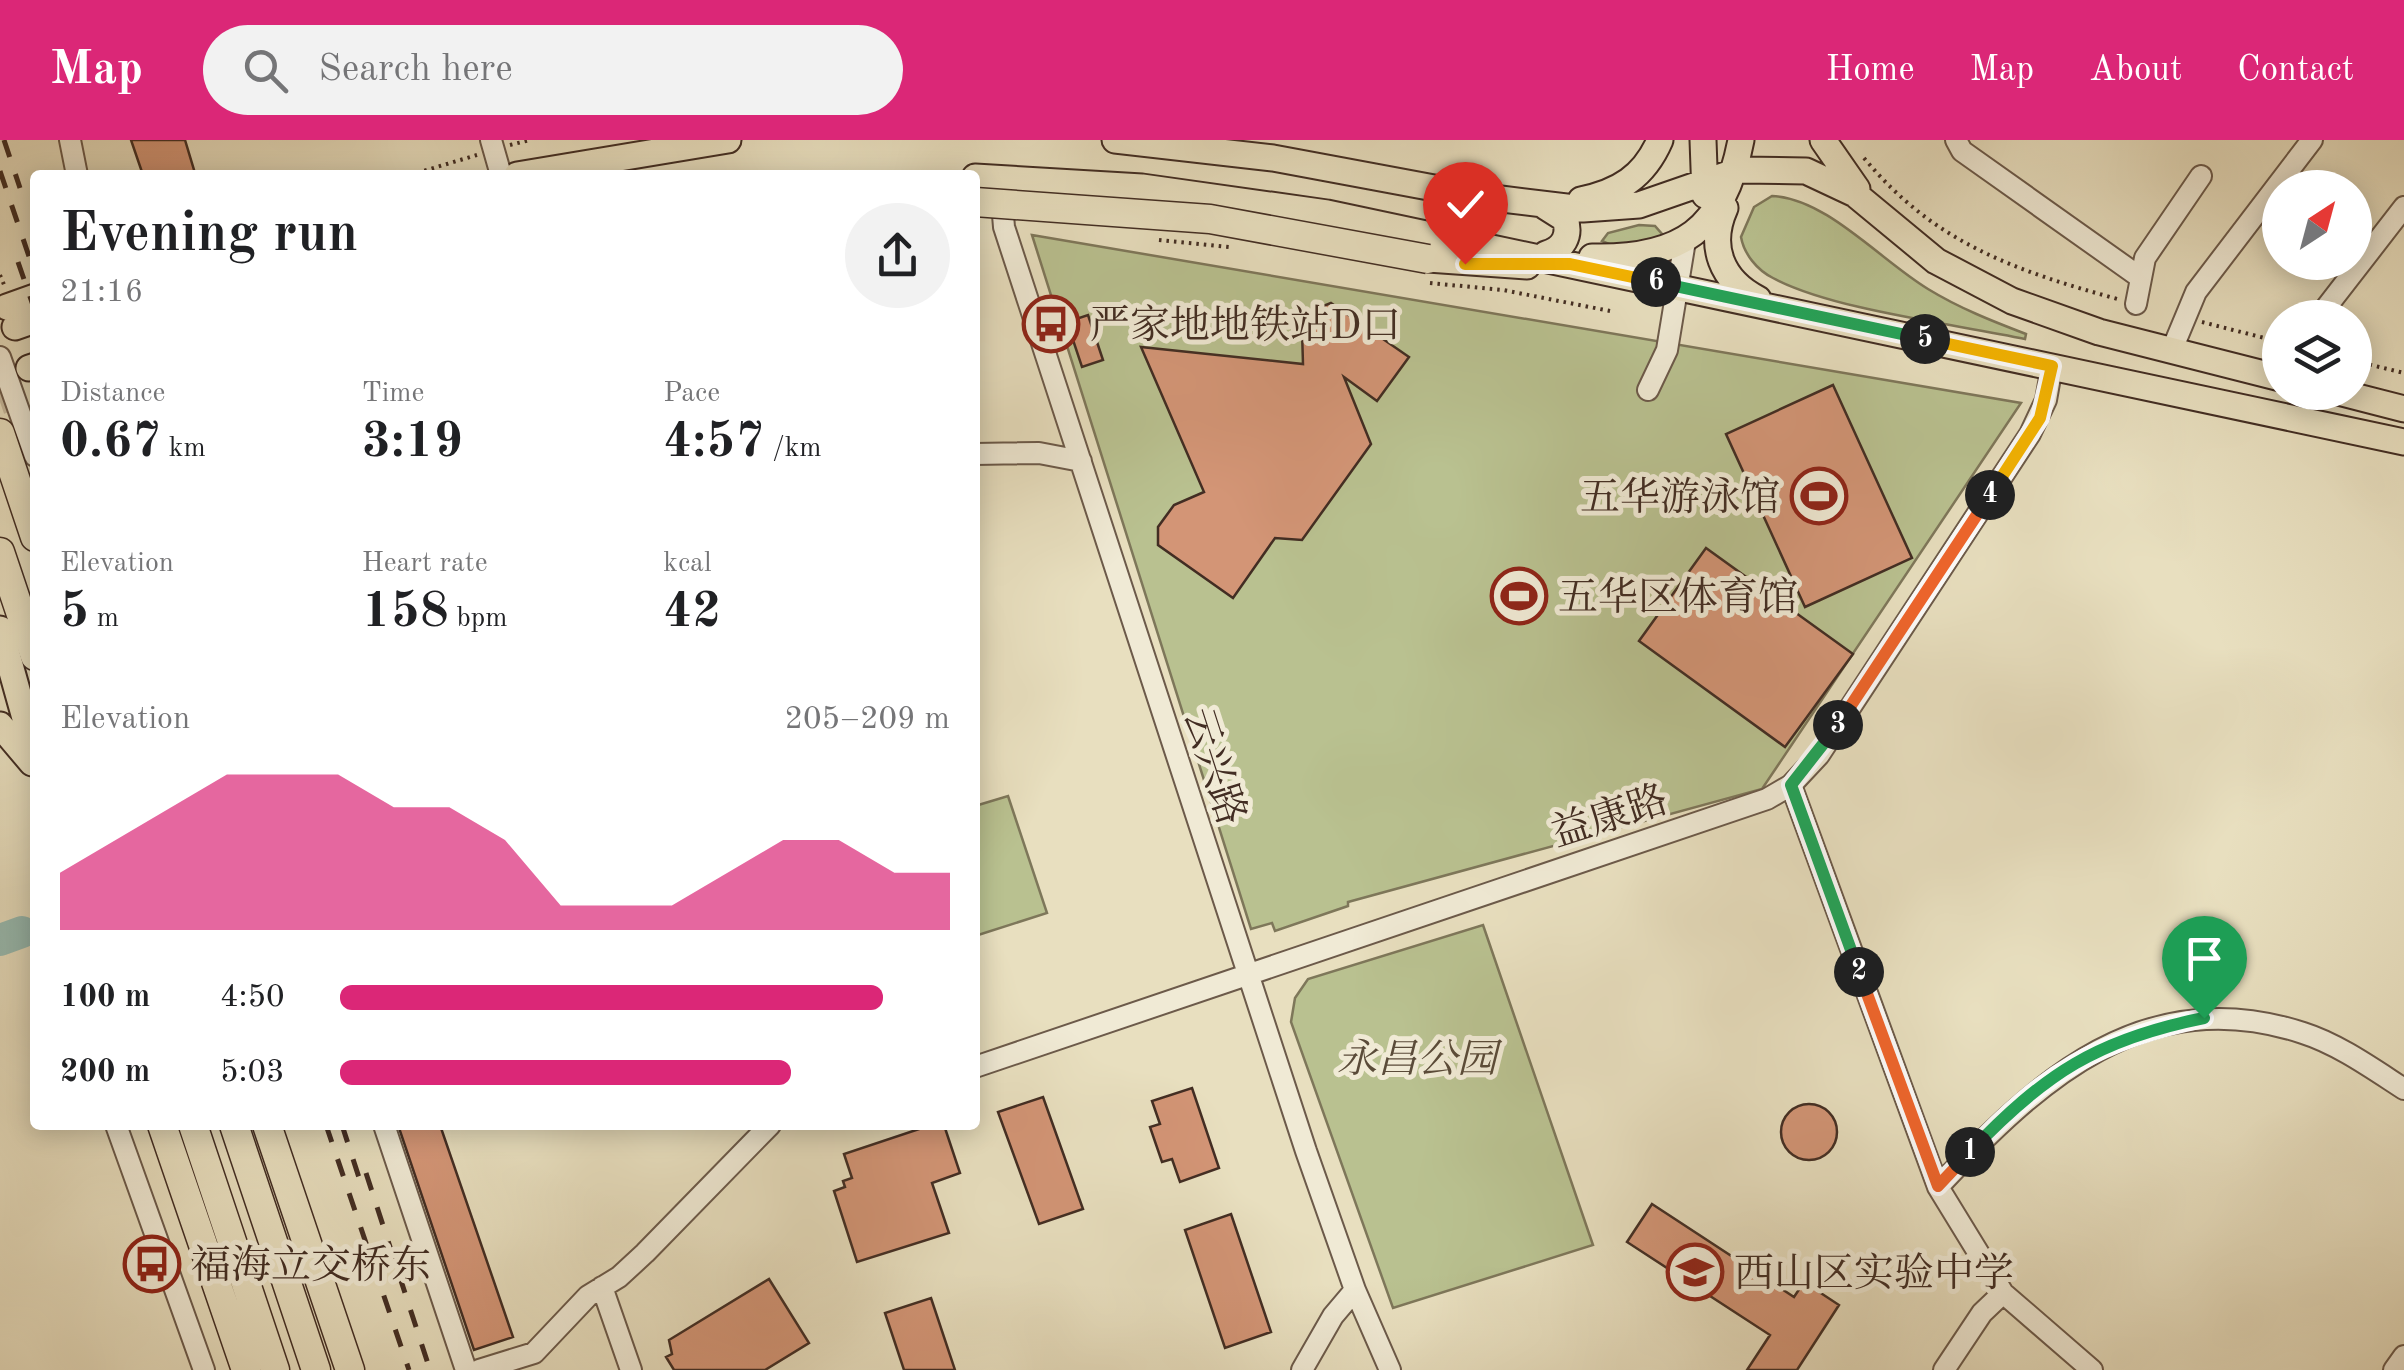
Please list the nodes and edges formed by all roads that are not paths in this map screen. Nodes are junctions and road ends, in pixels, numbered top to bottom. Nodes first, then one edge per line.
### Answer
1 (70, 140) edge
2 (728, 140) edge
3 (1115, 140) edge
4 (1660, 140) edge
5 (1704, 140) edge
6 (1741, 140) edge
7 (1823, 140) edge
8 (1956, 140) edge
9 (2312, 140) edge
10 (493, 145) edge
11 (1275, 149) edge
12 (1789, 168) junction
13 (76, 170) edge
14 (500, 170) edge
15 (547, 170) edge
16 (1733, 172) junction
17 (2200, 176) dead end
18 (987, 177) edge
19 (1704, 180) junction
20 (1501, 200) junction
21 (980, 202) edge
22 (1546, 206) junction
23 (2404, 208) edge
24 (1708, 221) junction
25 (1886, 222) junction
26 (1393, 226) junction
27 (1684, 241) junction
28 (1546, 254) junction
29 (1570, 264) junction
30 (1621, 266) junction
31 (1424, 270) junction
32 (1726, 273) junction
33 (2141, 278) junction
34 (1675, 286) junction
35 (2332, 300) edge
36 (2136, 304) road end
37 (1781, 308) junction
38 (2171, 352) junction
39 (0, 357) edge
40 (2052, 366) junction
41 (2262, 374) edge
42 (1648, 390) dead end
43 (2372, 401) edge
44 (2404, 409) edge
45 (0, 433) edge
46 (30, 442) edge
47 (2404, 442) edge
48 (0, 448) edge
49 (980, 454) edge
50 (1081, 462) junction
51 (30, 522) edge
52 (0, 534) edge
53 (30, 537) edge
54 (0, 552) edge
55 (30, 622) edge
56 (0, 629) edge
57 (30, 641) edge
58 (0, 725) edge
59 (30, 736) edge
60 (30, 761) edge
61 (1791, 785) junction
62 (1248, 972) junction
63 (980, 1066) edge
64 (2404, 1089) edge
65 (118, 1130) edge
66 (164, 1130) edge
67 (199, 1130) edge
68 (233, 1130) edge
69 (267, 1130) edge
70 (386, 1130) edge
71 (765, 1130) edge
72 (1938, 1186) junction
73 (602, 1288) junction
74 (1354, 1290) junction
75 (2004, 1293) junction
76 (2404, 1356) edge
77 (204, 1370) edge
78 (246, 1370) edge
79 (279, 1370) edge
80 (313, 1370) edge
81 (348, 1370) edge
82 (466, 1370) edge
83 (479, 1370) edge
84 (631, 1370) edge
85 (1302, 1370) edge
86 (1390, 1370) edge
87 (1944, 1370) edge
88 (2092, 1370) edge
89 (2394, 1370) edge

1 - 13 street
2 - 15 main road
3 - 11 main road
4 - 20 main road
5 - 19 main road
6 - 16 main road
7 - 25 main road
8 - 33 street
9 - 38 street
10 - 14 street
11 - 20 main road
12 - 16 main road
12 - 25 main road
12 - 32 main road
16 - 19 main road
16 - 24 main road
17 - 33 street
18 - 26 main road
18 - 50 street, 云兴路
19 - 22 main road
19 - 24 main road
20 - 22 main road
21 - 31 highway, bridge
22 - 28 main road
23 - 35 street
24 - 27 main road
24 - 32 main road
25 - 38 main road
26 - 28 main road
26 - 29 main road
27 - 30 main road
27 - 34 street
28 - 30 main road
29 - 30 main road
29 - 31 main road
30 - 31 main road
30 - 34 main road
32 - 37 main road
33 - 36 street
34 - 37 main road
34 - 42 street
37 - 40 main road
38 - 41 main road
39 - 46 street
40 - 47 main road
40 - 61 street, 益康路
43 - 44 main road
45 - 51 highway
48 - 53 main road
49 - 50 street
50 - 62 street, 云兴路
52 - 55 main road
54 - 57 highway
56 - 59 main road
58 - 60 main road
61 - 62 street, 益康路
61 - 72 street
62 - 63 street, 益康路
62 - 74 street, 云兴路
64 - 72 street
65 - 77 street
66 - 78 highway
67 - 79 highway
68 - 80 highway
69 - 81 highway
70 - 82 street
71 - 73 street
72 - 75 street
73 - 83 street
73 - 84 street
74 - 85 street
74 - 86 street, 云兴路
75 - 87 street
75 - 88 street
76 - 89 street

